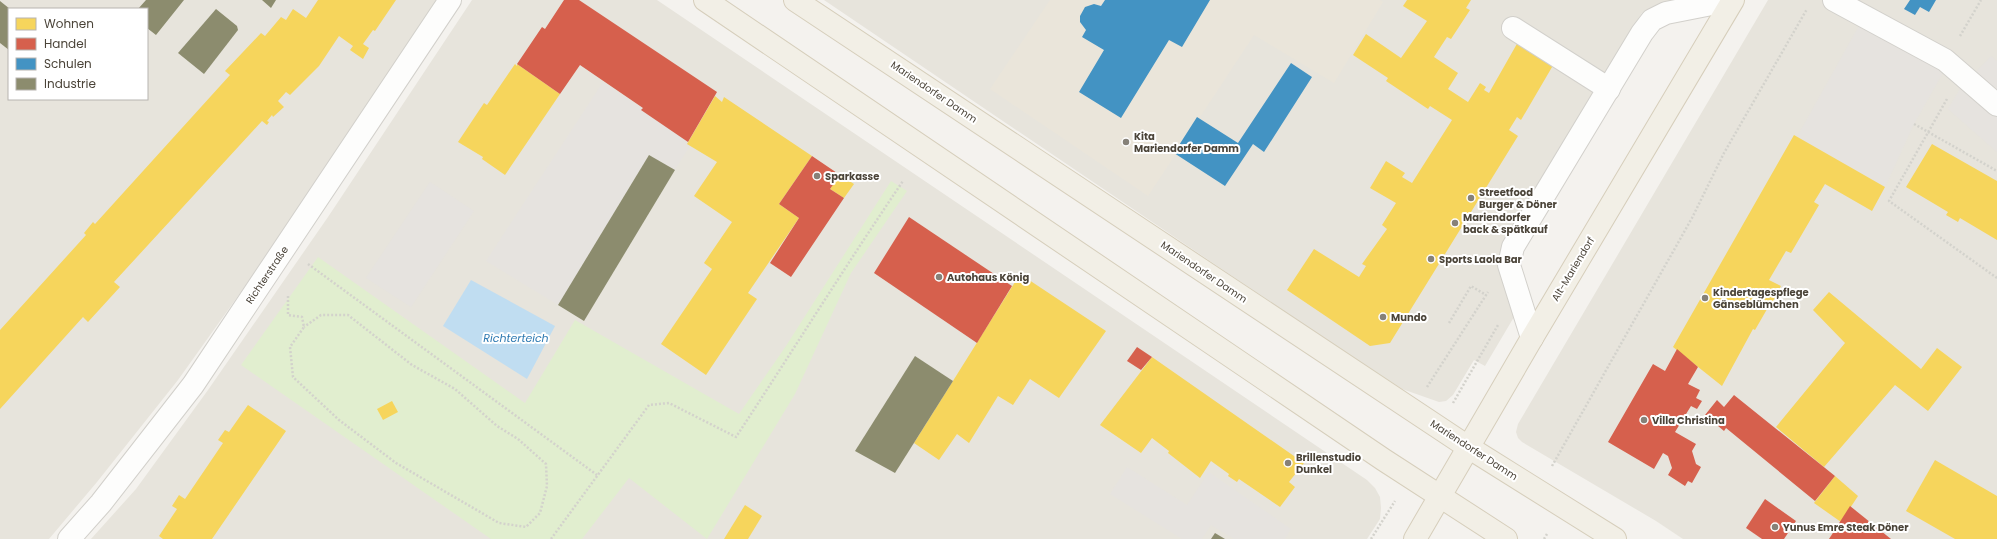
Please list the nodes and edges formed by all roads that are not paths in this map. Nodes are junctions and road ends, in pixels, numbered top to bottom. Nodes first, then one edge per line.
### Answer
1 (450, 0) edge
2 (705, 0) edge
3 (796, 0) edge
4 (1732, 0) edge
5 (1834, 0) edge
6 (1513, 28) dead end
7 (1609, 89) junction
8 (1997, 105) edge
9 (1532, 338) junction
10 (1468, 447) junction
11 (1440, 496) junction
12 (69, 539) edge
13 (1415, 539) edge
14 (1506, 539) edge
15 (1615, 539) edge

1 - 12 street, Richterstraße
2 - 11 main road
3 - 10 main road, Mariendorfer Damm
4 - 7 street
4 - 9 main road, Alt-Mariendorf
5 - 8 street
6 - 7 street
7 - 9 street
9 - 10 main road, Alt-Mariendorf
10 - 11 main road, Alt-Mariendorf
10 - 15 main road, Mariendorfer Damm
11 - 13 main road, Alt-Mariendorf
11 - 14 main road

